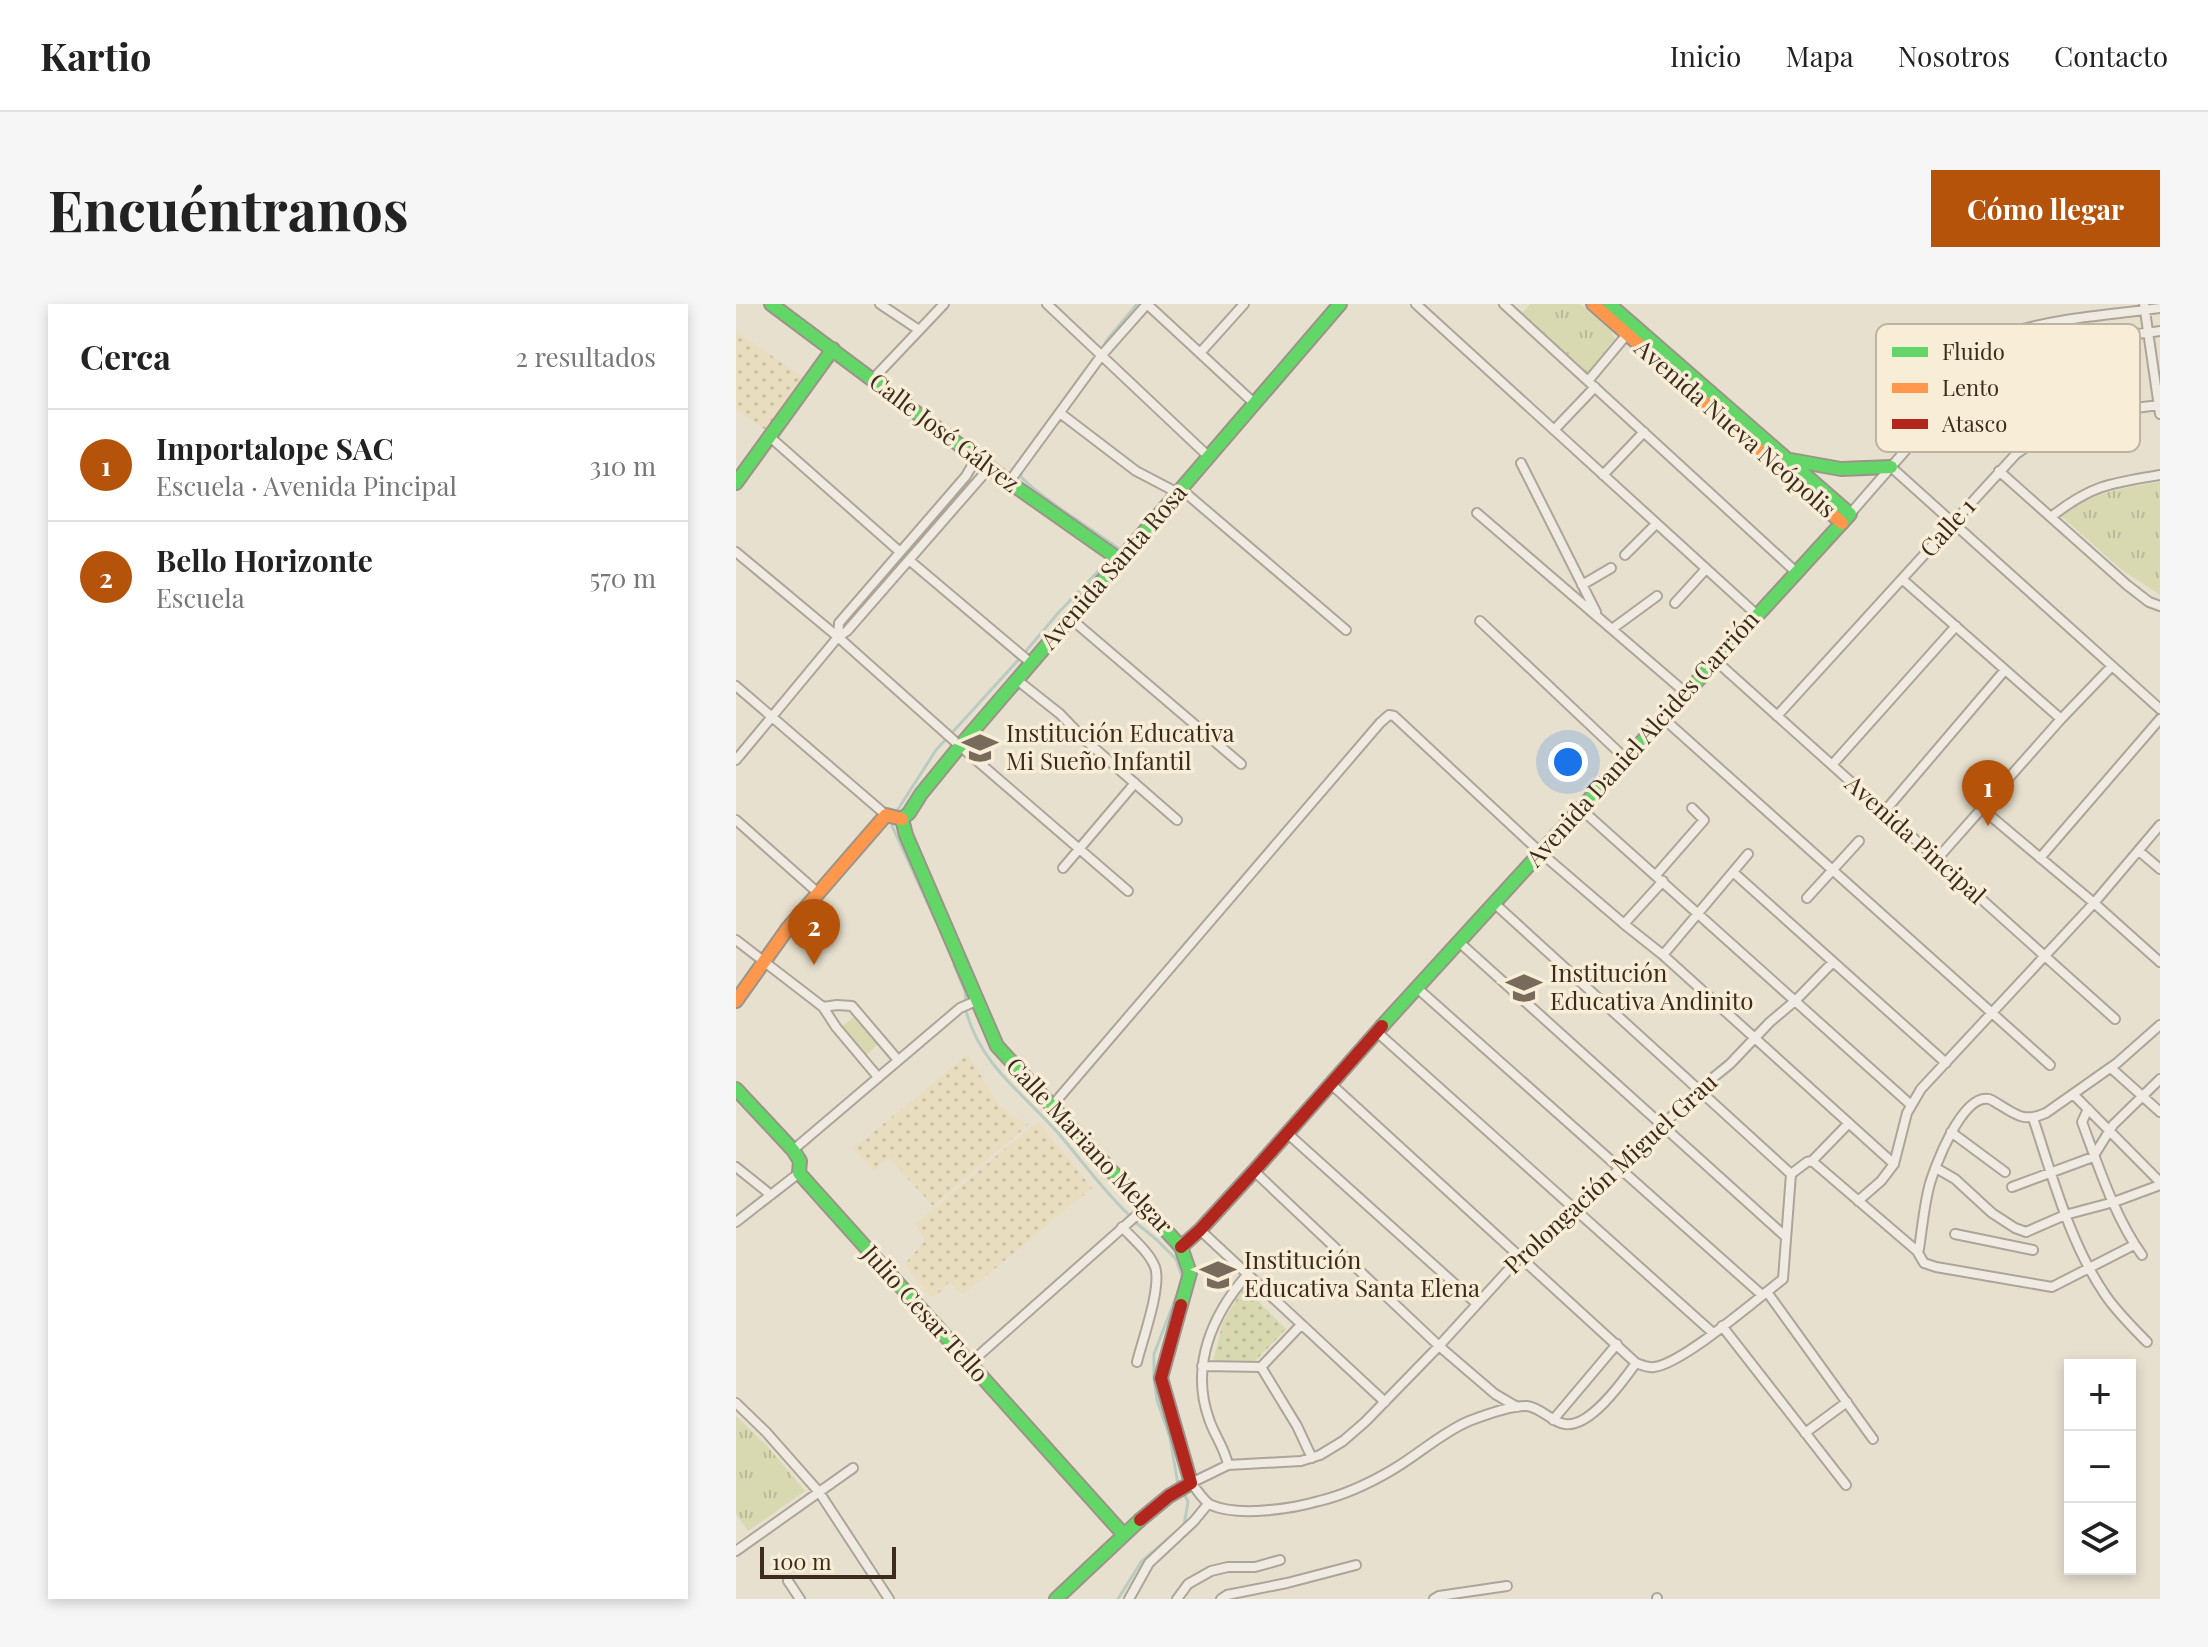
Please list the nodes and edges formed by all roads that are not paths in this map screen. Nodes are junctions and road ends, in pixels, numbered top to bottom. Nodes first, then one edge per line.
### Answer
1 (771, 304) edge
2 (880, 304) edge
3 (944, 304) edge
4 (1047, 304) edge
5 (1147, 304) edge
6 (1244, 304) edge
7 (1340, 304) edge
8 (1416, 304) edge
9 (1504, 304) edge
10 (1593, 304) edge
11 (2080, 304) edge
12 (1609, 307) edge
13 (2145, 307) edge
14 (2160, 308) edge
15 (2083, 317) junction
16 (2042, 324) edge
17 (919, 330) junction
18 (1631, 330) junction
19 (2160, 331) edge
20 (2149, 333) junction
21 (2140, 334) edge
22 (1644, 341) junction
23 (833, 349) junction
24 (1200, 353) junction
25 (1101, 356) junction
26 (872, 380) junction
27 (1592, 384) junction
28 (1255, 404) junction
29 (2159, 409) edge
30 (1060, 413) junction
31 (1554, 430) junction
32 (1644, 432) junction
33 (770, 437) junction
34 (1904, 452) edge
35 (2019, 452) edge
36 (977, 457) junction
37 (1209, 457) junction
38 (1787, 459) junction
39 (1521, 463) dead end
40 (990, 467) junction
41 (1891, 467) junction
42 (1999, 471) junction
43 (1603, 475) junction
44 (2160, 475) edge
45 (966, 476) junction
46 (1009, 482) junction
47 (736, 483) edge
48 (975, 484) junction
49 (1180, 491) junction
50 (1477, 513) dead end
51 (2051, 517) junction
52 (1846, 518) junction
53 (1953, 523) junction
54 (1656, 524) junction
55 (899, 551) junction
56 (736, 552) edge
57 (1625, 555) dead end
58 (909, 560) junction
59 (1120, 560) junction
60 (1611, 568) dead end
61 (1706, 569) junction
62 (1796, 572) junction
63 (1902, 579) junction
64 (1582, 585) junction
65 (1657, 596) dead end
66 (2149, 602) junction
67 (1675, 603) dead end
68 (2160, 606) edge
69 (2160, 613) edge
70 (1757, 615) junction
71 (1070, 618) junction
72 (1599, 618) junction
73 (1480, 621) dead end
74 (1956, 626) junction
75 (1612, 629) junction
76 (1346, 630) dead end
77 (838, 637) junction
78 (1715, 660) junction
79 (1031, 663) junction
80 (2112, 666) junction
81 (2005, 670) junction
82 (1017, 680) junction
83 (736, 686) edge
84 (1686, 693) junction
85 (2160, 709) edge
86 (1777, 716) junction
87 (772, 718) junction
88 (1663, 718) junction
89 (2061, 719) junction
90 (2160, 719) edge
91 (960, 746) junction
92 (1626, 759) junction
93 (736, 760) edge
94 (1241, 764) dead end
95 (1832, 765) junction
96 (1135, 783) junction
97 (1692, 808) dead end
98 (1981, 808) junction
99 (1581, 809) junction
100 (1884, 812) junction
101 (886, 815) junction
102 (902, 819) junction
103 (736, 820) edge
104 (1177, 820) dead end
105 (2160, 825) edge
106 (1859, 841) dead end
107 (1080, 850) junction
108 (2139, 851) junction
109 (1540, 852) junction
110 (1748, 854) dead end
111 (2040, 858) junction
112 (1937, 859) junction
113 (1063, 868) dead end
114 (2160, 869) edge
115 (1832, 870) junction
116 (1733, 872) junction
117 (1660, 878) junction
118 (1128, 891) dead end
119 (817, 892) junction
120 (1807, 898) dead end
121 (1494, 903) junction
122 (2094, 903) junction
123 (1699, 913) junction
124 (1624, 924) junction
125 (736, 940) edge
126 (1459, 942) junction
127 (1663, 955) junction
128 (2044, 956) junction
129 (762, 960) junction
130 (1833, 962) junction
131 (2160, 962) edge
132 (1416, 987) junction
133 (737, 997) edge
134 (976, 1001) junction
135 (1795, 1001) junction
136 (823, 1007) junction
137 (1992, 1013) junction
138 (2115, 1019) dead end
139 (2160, 1025) edge
140 (1377, 1032) junction
141 (1754, 1038) junction
142 (898, 1060) junction
143 (1946, 1063) junction
144 (2050, 1065) dead end
145 (2111, 1068) junction
146 (878, 1077) junction
147 (2160, 1079) edge
148 (1331, 1084) junction
149 (736, 1089) edge
150 (1698, 1090) junction
151 (2073, 1094) junction
152 (2142, 1096) junction
153 (1911, 1105) junction
154 (1051, 1107) junction
155 (2088, 1109) junction
156 (2160, 1112) edge
157 (2033, 1118) junction
158 (1849, 1123) junction
159 (1662, 1126) junction
160 (2109, 1130) junction
161 (1951, 1132) junction
162 (1287, 1133) junction
163 (793, 1150) junction
164 (2094, 1155) junction
165 (1812, 1161) junction
166 (1894, 1164) junction
167 (736, 1167) edge
168 (1618, 1168) junction
169 (1936, 1168) junction
170 (1254, 1171) junction
171 (2005, 1172) dead end
172 (799, 1173) junction
173 (2051, 1173) junction
174 (1791, 1174) junction
175 (2160, 1184) edge
176 (2012, 1187) dead end
177 (771, 1195) junction
178 (1858, 1201) junction
179 (2114, 1202) junction
180 (1146, 1207) junction
181 (1577, 1211) junction
182 (2065, 1215) junction
183 (736, 1222) edge
184 (1122, 1227) junction
185 (1200, 1230) junction
186 (1955, 1234) dead end
187 (1786, 1237) junction
188 (2134, 1245) junction
189 (1181, 1247) junction
190 (2033, 1250) dead end
191 (1917, 1251) junction
192 (2142, 1255) dead end
193 (1520, 1257) junction
194 (2090, 1268) junction
195 (1247, 1275) junction
196 (1764, 1293) junction
197 (1476, 1303) junction
198 (1301, 1325) junction
199 (1722, 1326) junction
200 (1713, 1333) junction
201 (2147, 1342) dead end
202 (1617, 1344) junction
203 (1439, 1346) junction
204 (1137, 1362) dead end
205 (1636, 1363) junction
206 (969, 1364) junction
207 (1202, 1366) junction
208 (1261, 1367) junction
209 (1385, 1402) junction
210 (1847, 1402) junction
211 (736, 1403) edge
212 (1517, 1407) junction
213 (1553, 1420) junction
214 (1805, 1433) junction
215 (1873, 1439) dead end
216 (1312, 1458) junction
217 (1228, 1465) junction
218 (853, 1468) dead end
219 (1191, 1483) junction
220 (1846, 1485) dead end
221 (819, 1492) junction
222 (1208, 1504) junction
223 (1124, 1535) junction
224 (736, 1551) edge
225 (1280, 1560) dead end
226 (1356, 1565) dead end
227 (788, 1581) dead end
228 (1507, 1586) dead end
229 (800, 1599) edge
230 (889, 1599) edge
231 (1056, 1599) edge
232 (1129, 1599) edge
233 (1177, 1599) edge
234 (1221, 1599) edge
235 (1434, 1599) edge

1 - 23 street, Calle José Gálvez
2 - 17 street
3 - 17 street
4 - 25 street
5 - 24 street
5 - 25 street
6 - 24 street
7 - 28 street, Avenida Santa Rosa
8 - 31 street
9 - 27 street
10 - 12 street, Avenida Nueva Neópolis
11 - 15 street
12 - 18 street, Avenida Nueva Neópolis
13 - 14 street
13 - 15 street
13 - 20 street
15 - 16 street
17 - 26 street
18 - 22 street, Avenida Nueva Neópolis
18 - 27 street
19 - 20 street, Avenida Daniel Alcides Carrión
20 - 21 street, Avenida Daniel Alcides Carrión
20 - 29 street
22 - 38 street, Avenida Nueva Neópolis
22 - 52 street, Avenida Nueva Neópolis
23 - 26 street, Calle José Gálvez
23 - 33 street
24 - 28 street
25 - 30 street
25 - 37 street
26 - 36 street, Calle José Gálvez
27 - 31 street
27 - 32 street
28 - 37 street, Avenida Santa Rosa
30 - 46 street
30 - 49 street
31 - 43 street
32 - 43 street
32 - 62 street
33 - 47 street
33 - 55 street
34 - 41 street, Avenida Daniel Alcides Carrión
35 - 42 street, Calle 1
36 - 40 street, Calle José Gálvez
36 - 45 street
37 - 49 street, Avenida Santa Rosa
38 - 41 street
38 - 52 street, Avenida Nueva Neópolis
39 - 64 street
40 - 46 street, Calle José Gálvez
40 - 48 street
41 - 52 street, Avenida Daniel Alcides Carrión
41 - 53 street
42 - 51 street
42 - 53 street, Calle 1
43 - 54 street
44 - 51 street
45 - 48 street
45 - 55 street
46 - 59 street, Calle José Gálvez
48 - 58 street
49 - 59 street, Avenida Santa Rosa
49 - 76 street
50 - 72 street
51 - 66 street
52 - 62 street, Avenida Daniel Alcides Carrión
53 - 63 street, Calle 1
53 - 80 street
54 - 57 street
54 - 61 street
55 - 77 street
56 - 77 street
58 - 77 street
58 - 79 street
59 - 71 street, Avenida Santa Rosa
60 - 64 street
61 - 67 street
61 - 70 street
62 - 70 street, Avenida Daniel Alcides Carrión
63 - 74 street
63 - 86 street, Calle 1
64 - 72 street
65 - 75 street
66 - 68 street
66 - 69 street
70 - 78 street, Avenida Daniel Alcides Carrión
71 - 79 street, Avenida Santa Rosa
71 - 94 street
72 - 75 street
73 - 92 street
74 - 81 street
74 - 95 street
75 - 84 street
77 - 87 street
77 - 91 street
78 - 84 street, Avenida Daniel Alcides Carrión
78 - 86 street, Avenida Pincipal
79 - 82 street, Avenida Santa Rosa
80 - 85 street
80 - 89 street
81 - 89 street
81 - 100 street
82 - 91 street, Avenida Santa Rosa
82 - 96 street
83 - 87 street
84 - 88 street, Avenida Daniel Alcides Carrión
86 - 95 street, Avenida Pincipal
87 - 93 street
87 - 101 street
88 - 92 street, Avenida Daniel Alcides Carrión
88 - 115 street
89 - 98 street
90 - 111 street
91 - 102 street, Avenida Santa Rosa
91 - 107 street
92 - 99 street, Avenida Daniel Alcides Carrión
95 - 100 street, Avenida Pincipal
96 - 104 street
96 - 107 street
97 - 117 street
98 - 111 street
98 - 112 street
99 - 109 street, Avenida Daniel Alcides Carrión
99 - 117 street
100 - 112 street, Avenida Pincipal
101 - 102 street
101 - 119 street
102 - 134 street, Calle Mariano Melgar
103 - 119 street
105 - 108 street
106 - 115 street
107 - 113 street
107 - 118 street
108 - 114 street
108 - 122 street
109 - 121 street, Avenida Daniel Alcides Carrión
109 - 124 street
109 - 154 street
110 - 116 street
111 - 122 street
112 - 128 street, Avenida Pincipal
115 - 120 street
115 - 137 street
116 - 123 street
116 - 130 street
117 - 123 street
117 - 124 street
119 - 129 street
121 - 126 street, Avenida Daniel Alcides Carrión
121 - 150 street
122 - 128 street
122 - 131 street
123 - 127 street
123 - 135 street
124 - 127 street
125 - 129 street
126 - 132 street, Avenida Daniel Alcides Carrión
126 - 159 street
127 - 141 street
128 - 137 street
128 - 138 street, Avenida Pincipal
129 - 133 street
129 - 136 street
130 - 135 street, Prolongación Miguel Grau
130 - 143 street
132 - 140 street, Avenida Daniel Alcides Carrión
132 - 168 street
134 - 142 street
134 - 154 street, Calle Mariano Melgar
135 - 141 street, Prolongación Miguel Grau
135 - 153 street
136 - 142 street
136 - 146 street
137 - 143 street
137 - 144 street
139 - 145 street
140 - 148 street, Avenida Daniel Alcides Carrión
140 - 181 street
141 - 150 street, Prolongación Miguel Grau
141 - 158 street
142 - 146 street
143 - 153 street
145 - 151 street
145 - 152 street
146 - 163 street
147 - 152 street
148 - 162 street, Avenida Daniel Alcides Carrión
148 - 193 street
149 - 163 street, Julio Cesar Tello
150 - 159 street, Prolongación Miguel Grau
150 - 174 street
151 - 155 street
151 - 157 street
152 - 156 street
152 - 160 street
153 - 166 street
154 - 180 street, Calle Mariano Melgar
155 - 160 street
155 - 164 street
157 - 161 street
157 - 173 street
158 - 165 street
158 - 166 street
159 - 168 street, Prolongación Miguel Grau
159 - 187 street
160 - 164 street
160 - 175 street
161 - 169 street
161 - 171 street
162 - 170 street, Avenida Daniel Alcides Carrión
162 - 197 street
163 - 172 street, Julio Cesar Tello
164 - 173 street
164 - 179 street
165 - 174 street
165 - 178 street
166 - 178 street
167 - 177 street
168 - 181 street, Prolongación Miguel Grau
168 - 196 street
169 - 182 street
169 - 191 street
170 - 185 street, Avenida Daniel Alcides Carrión
170 - 203 street
172 - 177 street
172 - 206 street, Julio Cesar Tello
173 - 176 street
173 - 182 street
174 - 187 street
175 - 179 street
177 - 183 street
178 - 191 street
179 - 182 street
179 - 188 street
180 - 184 street
180 - 189 street, Calle Mariano Melgar
181 - 193 street, Prolongación Miguel Grau
181 - 200 street
182 - 194 street
184 - 204 street
184 - 206 street
185 - 189 street, Avenida Daniel Alcides Carrión
185 - 195 street
186 - 190 street
187 - 196 street
188 - 192 street
188 - 194 street
189 - 219 street, Calle Mariano Melgar
191 - 194 street
193 - 197 street, Prolongación Miguel Grau
193 - 202 street
194 - 201 street
195 - 198 street
195 - 207 street
196 - 199 street
196 - 210 street
197 - 203 street, Prolongación Miguel Grau
198 - 208 street
198 - 209 street
199 - 200 street
199 - 214 street
200 - 205 street
202 - 205 street
202 - 213 street
203 - 209 street, Prolongación Miguel Grau
203 - 212 street
205 - 213 street
206 - 223 street, Julio Cesar Tello
207 - 208 street
207 - 217 street
208 - 216 street
209 - 216 street, Prolongación Miguel Grau
210 - 214 street
210 - 215 street
211 - 221 street
212 - 213 street
212 - 222 street
214 - 220 street
216 - 217 street, Prolongación Miguel Grau
217 - 219 street
218 - 221 street
219 - 222 street
219 - 223 street
221 - 224 street
221 - 230 street
222 - 232 street
223 - 231 street
225 - 233 street
226 - 234 street
227 - 229 street
228 - 235 street

